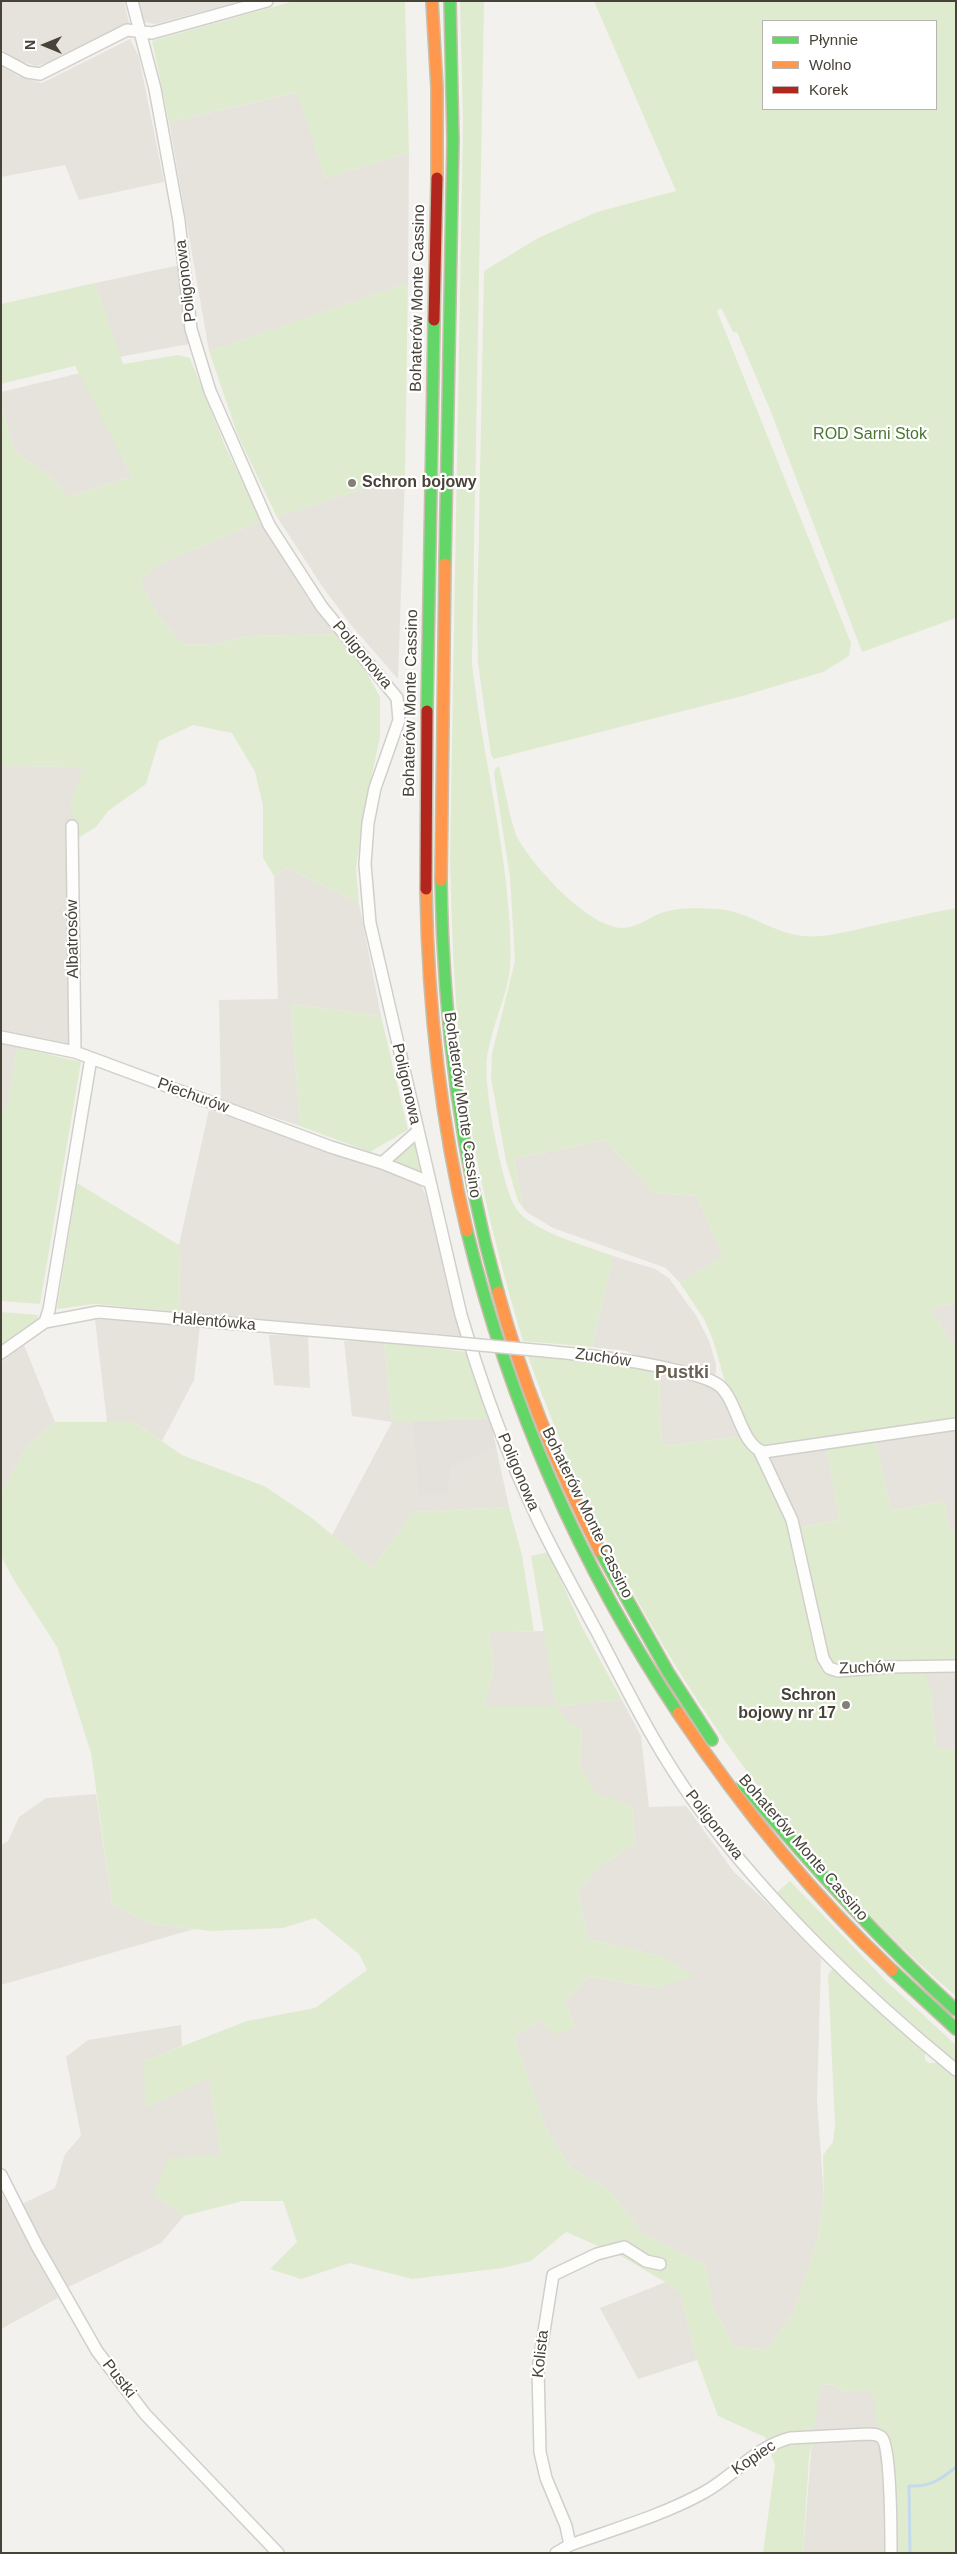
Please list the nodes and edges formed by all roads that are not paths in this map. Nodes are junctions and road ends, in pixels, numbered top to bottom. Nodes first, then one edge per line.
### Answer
1 (132, 1) edge
2 (267, 1) edge
3 (432, 1) edge
4 (450, 1) edge
5 (140, 32) junction
6 (1, 58) edge
7 (72, 826) dead end
8 (1, 1037) edge
9 (75, 1052) junction
10 (91, 1058) junction
11 (417, 1132) junction
12 (382, 1162) junction
13 (429, 1182) junction
14 (45, 1322) junction
15 (437, 1341) joint
16 (1, 1353) edge
17 (956, 1424) edge
18 (759, 1450) junction
19 (956, 1666) edge
20 (720, 1751) dead end
21 (730, 1766) dead end
22 (956, 2010) edge
23 (956, 2029) edge
24 (956, 2070) edge
25 (1, 2175) edge
26 (660, 2264) dead end
27 (570, 2545) junction
28 (278, 2553) edge
29 (556, 2553) edge
30 (891, 2553) edge

1 - 5 street, Poligonowa
2 - 5 street
3 - 23 highway, Bohaterów Monte Cassino
4 - 20 highway, Bohaterów Monte Cassino
5 - 6 street
5 - 11 street, Poligonowa
7 - 9 street, Albatrosów
8 - 9 street, Piechurów
9 - 10 street, Piechurów
10 - 12 street, Piechurów
10 - 14 street
11 - 12 street
11 - 13 street, Poligonowa
12 - 13 street, Piechurów
13 - 24 street, Poligonowa
14 - 15 street, Halentówka
14 - 16 street, Halentówka
15 - 18 street, Zuchów, bridge
17 - 18 street
18 - 19 street, Zuchów
21 - 22 highway, Bohaterów Monte Cassino
25 - 28 street, Pustki
26 - 27 street, Kolista
27 - 29 street, Kopiec
27 - 30 street, Kopiec

